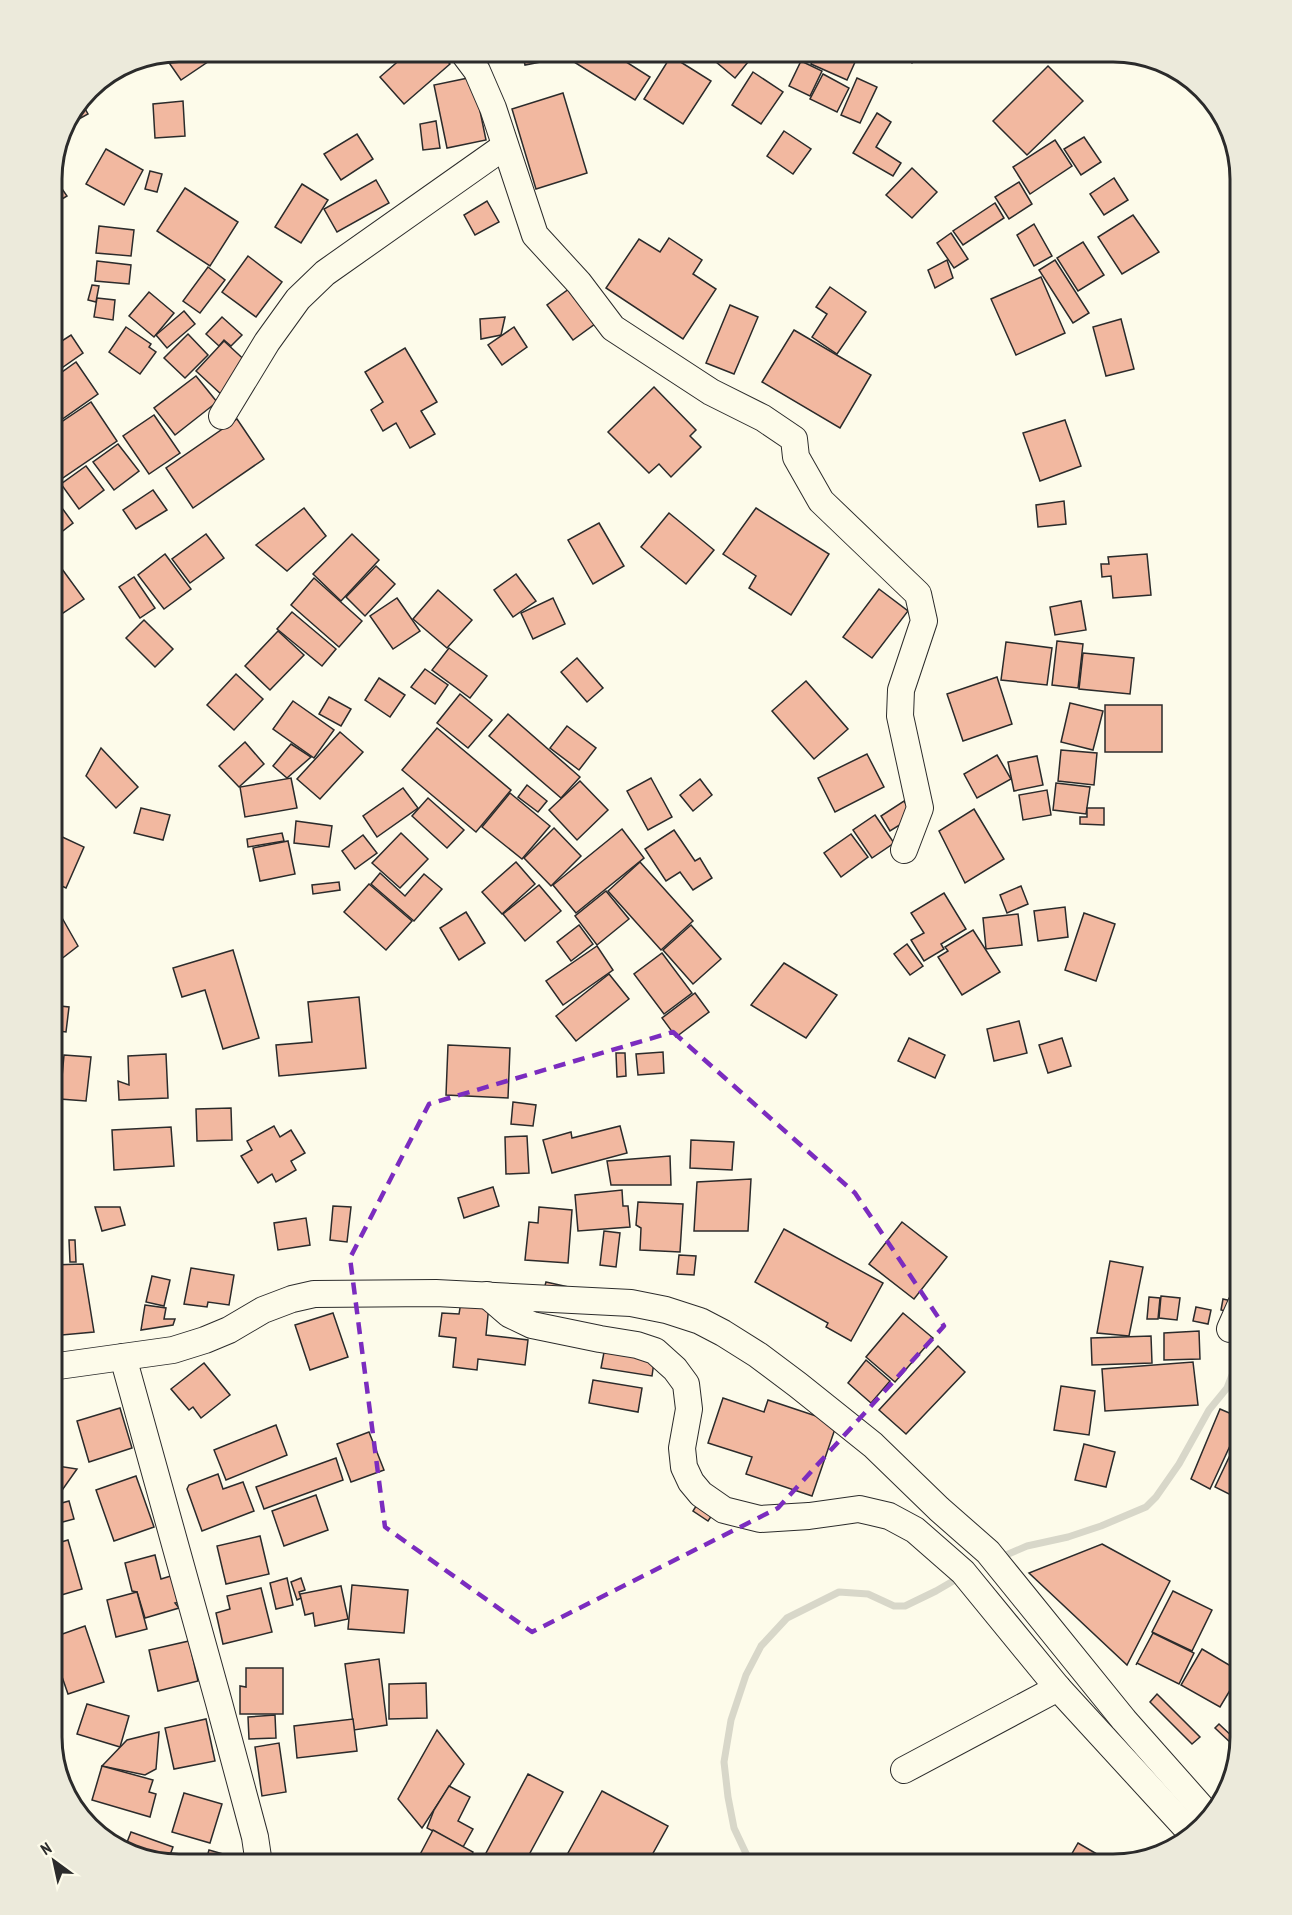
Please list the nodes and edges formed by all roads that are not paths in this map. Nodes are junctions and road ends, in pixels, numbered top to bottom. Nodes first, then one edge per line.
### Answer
1 (470, 62) edge
2 (505, 146) junction
3 (222, 416) dead end
4 (904, 850) dead end
5 (487, 1295) junction
6 (123, 1357) junction
7 (62, 1365) edge
8 (1058, 1688) junction
9 (904, 1770) dead end
10 (1204, 1810) edge
11 (1186, 1828) edge
12 (257, 1853) edge

1 - 2 street
2 - 3 street
2 - 4 street
5 - 6 street
5 - 8 street
5 - 10 street
6 - 7 street
6 - 12 street
8 - 9 street
8 - 11 street

